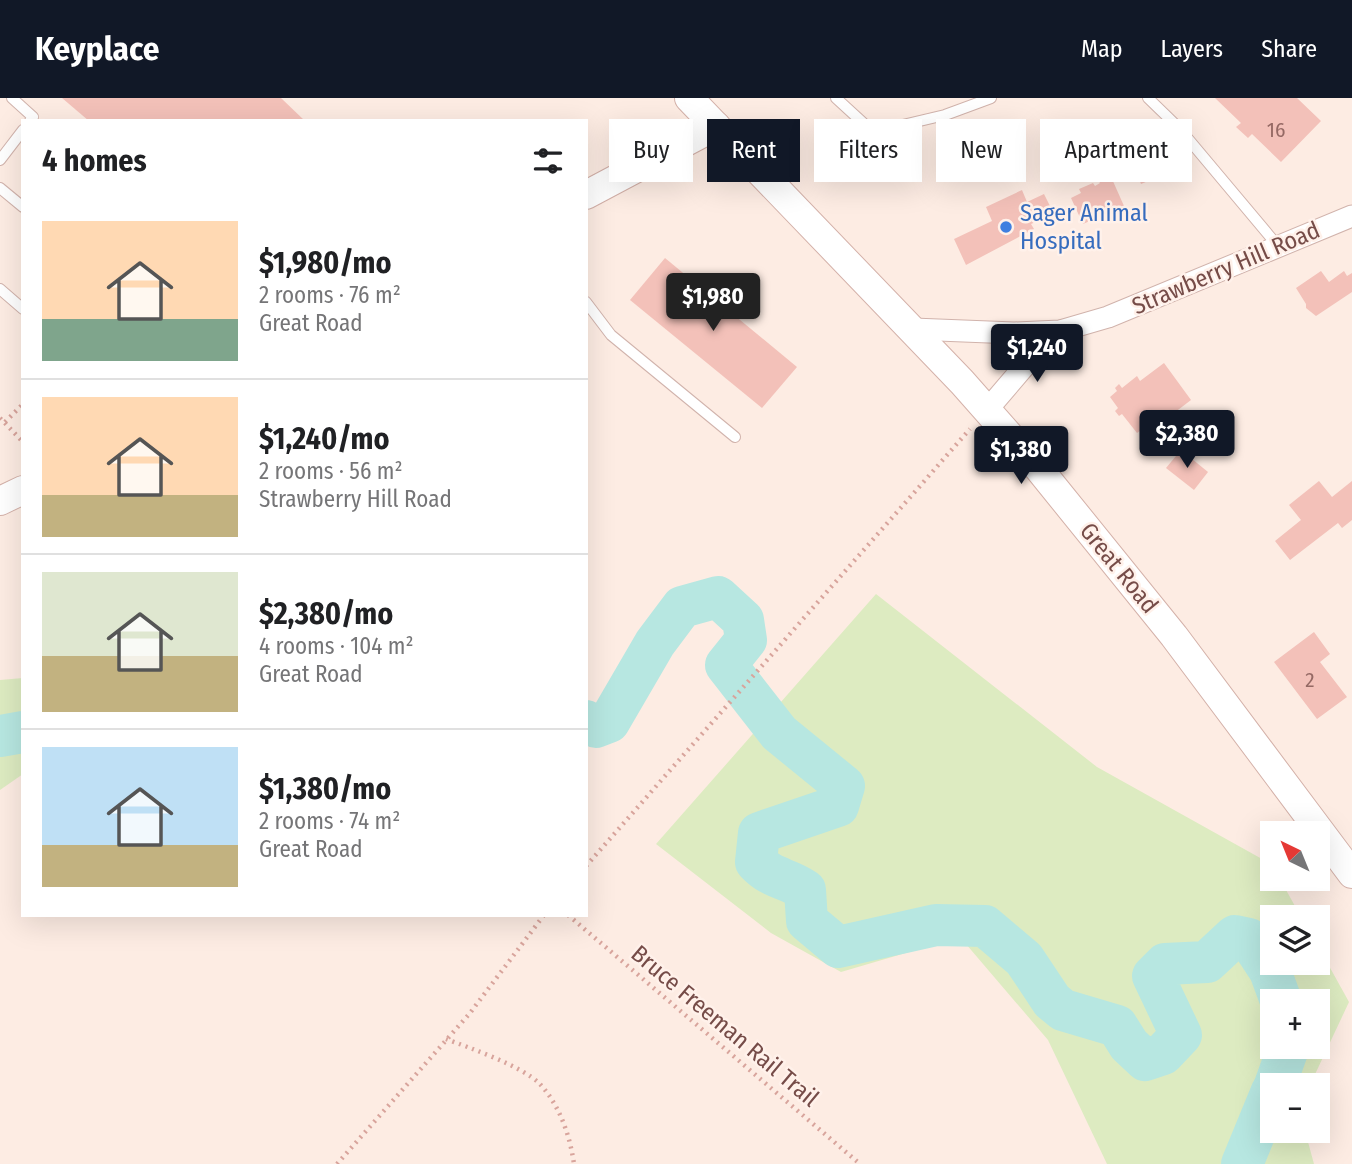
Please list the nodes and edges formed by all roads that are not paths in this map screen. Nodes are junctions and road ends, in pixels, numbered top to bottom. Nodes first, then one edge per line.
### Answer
1 (12, 98) edge
2 (689, 98) edge
3 (836, 98) edge
4 (991, 98) edge
5 (1148, 98) edge
6 (32, 119) edge
7 (710, 119) edge
8 (707, 130) edge
9 (21, 133) edge
10 (0, 160) edge
11 (771, 182) edge
12 (0, 188) edge
13 (588, 194) edge
14 (21, 205) edge
15 (1352, 216) edge
16 (1278, 246) junction
17 (0, 289) edge
18 (588, 305) edge
19 (21, 307) edge
20 (913, 329) junction
21 (1060, 331) junction
22 (987, 410) junction
23 (735, 437) dead end
24 (21, 491) edge
25 (0, 501) edge
26 (1352, 872) edge

1 - 6 lane
2 - 7 main road, Great Road
3 - 4 lane
5 - 16 lane
8 - 13 main road
9 - 10 lane
11 - 20 main road, Great Road
12 - 14 lane
15 - 16 street, Strawberry Hill Road
16 - 21 street, Strawberry Hill Road
17 - 19 lane
18 - 23 lane
20 - 21 street, Strawberry Hill Road
20 - 22 main road, Great Road
21 - 22 street, Strawberry Hill Road
22 - 26 main road, Great Road
24 - 25 main road

